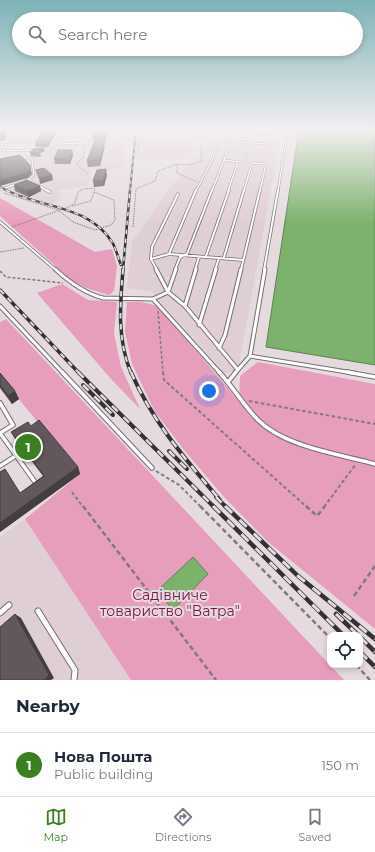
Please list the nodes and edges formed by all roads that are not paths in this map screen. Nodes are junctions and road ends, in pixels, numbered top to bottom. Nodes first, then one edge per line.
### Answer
1 (224, 160) edge
2 (32, 161) edge
3 (211, 161) edge
4 (229, 161) edge
5 (282, 161) edge
6 (238, 162) junction
7 (245, 162) joint
8 (252, 163) junction
9 (29, 180) junction
10 (0, 191) edge
11 (50, 192) dead end
12 (178, 194) dead end
13 (0, 222) edge
14 (169, 254) junction
15 (187, 254) junction
16 (206, 256) junction
17 (199, 257) junction
18 (224, 257) junction
19 (219, 258) junction
20 (151, 259) junction
21 (243, 260) junction
22 (168, 292) junction
23 (153, 298) junction
24 (0, 306) edge
25 (185, 306) junction
26 (199, 325) junction
27 (219, 348) junction
28 (250, 356) junction
29 (238, 370) junction
30 (375, 377) edge
31 (228, 382) junction
32 (0, 403) edge
33 (0, 433) edge
34 (17, 456) junction
35 (375, 464) edge
36 (0, 466) edge
37 (152, 468) road end
38 (35, 482) edge
39 (9, 605) dead end
40 (38, 610) dead end
41 (0, 613) edge
42 (74, 680) edge

1 - 15 lane
2 - 9 lane
3 - 14 lane
4 - 6 lane
5 - 28 lane
6 - 7 lane
6 - 16 lane
7 - 8 lane
8 - 18 lane
8 - 21 lane
9 - 10 lane
9 - 11 lane
12 - 20 lane
13 - 23 lane
14 - 15 lane
14 - 20 lane
15 - 17 lane
15 - 22 lane
16 - 17 lane
16 - 19 lane
17 - 25 lane
18 - 19 lane
18 - 21 lane
19 - 26 lane
20 - 22 lane
21 - 27 lane
22 - 23 lane
22 - 25 lane
23 - 31 lane
24 - 37 lane
25 - 26 lane
26 - 27 lane
27 - 29 lane
28 - 29 lane
28 - 30 lane
29 - 31 lane
31 - 35 lane
32 - 33 lane
33 - 34 lane
34 - 36 lane
34 - 38 lane
39 - 41 lane
40 - 42 lane

